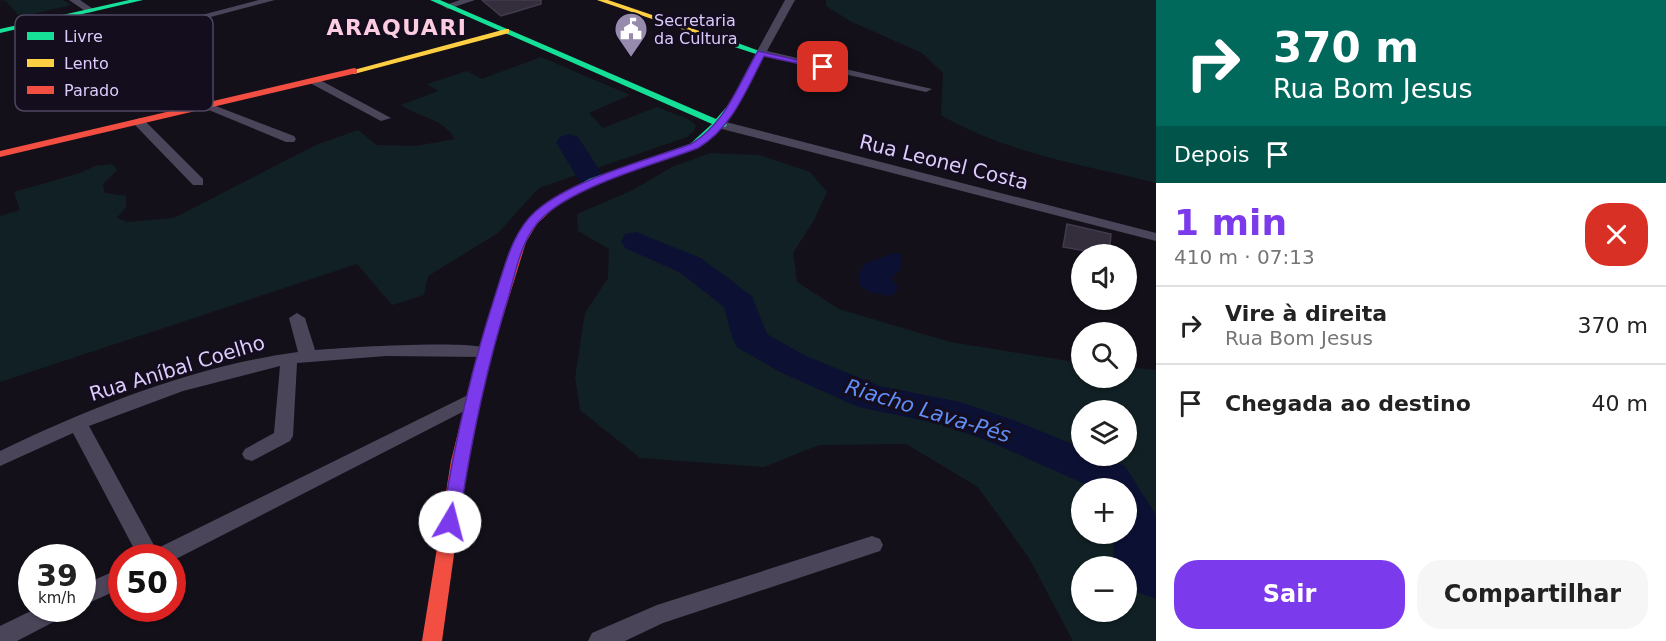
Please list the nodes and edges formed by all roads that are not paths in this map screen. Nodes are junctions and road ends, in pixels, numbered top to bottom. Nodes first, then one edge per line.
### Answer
1 (75, 0) edge
2 (140, 0) edge
3 (270, 0) edge
4 (434, 0) edge
5 (470, 0) edge
6 (790, 0) edge
7 (611, 1) edge
8 (448, 6) junction
9 (91, 11) junction
10 (74, 15) edge
11 (209, 15) edge
12 (15, 29) edge
13 (506, 31) junction
14 (0, 32) edge
15 (724, 43) junction
16 (761, 53) junction
17 (314, 81) junction
18 (746, 81) junction
19 (926, 89) dead end
20 (213, 105) edge
21 (213, 108) edge
22 (186, 111) edge
23 (385, 118) dead end
24 (139, 122) junction
25 (722, 125) junction
26 (290, 139) dead end
27 (0, 154) edge
28 (198, 182) dead end
29 (1156, 237) edge
30 (297, 318) dead end
31 (484, 351) junction
32 (308, 357) junction
33 (289, 359) junction
34 (472, 400) junction
35 (77, 422) junction
36 (252, 454) dead end
37 (0, 459) edge
38 (142, 544) edge
39 (186, 544) edge
40 (872, 545) dead end
41 (31, 622) edge
42 (0, 638) edge
43 (432, 641) edge
44 (600, 641) edge

1 - 9 street
2 - 9 main road
3 - 11 street
4 - 8 main road
5 - 8 street
6 - 16 street
7 - 15 main road
8 - 13 main road
9 - 10 main road
12 - 14 main road
13 - 17 main road
13 - 25 main road
15 - 16 main road
15 - 18 main road
16 - 18 main road
16 - 19 street
17 - 20 main road
17 - 23 street
18 - 25 main road
21 - 26 street
22 - 24 main road
24 - 27 main road
24 - 28 street
25 - 29 street, Rua Leonel Costa
25 - 31 main road
30 - 32 street
31 - 32 street, Rua Aníbal Coelho
31 - 34 main road
32 - 33 street, Rua Aníbal Coelho
33 - 35 street, Rua Aníbal Coelho
33 - 36 street
34 - 39 street
34 - 43 main road
35 - 37 street, Rua Aníbal Coelho
35 - 38 street
40 - 44 street
41 - 42 street

